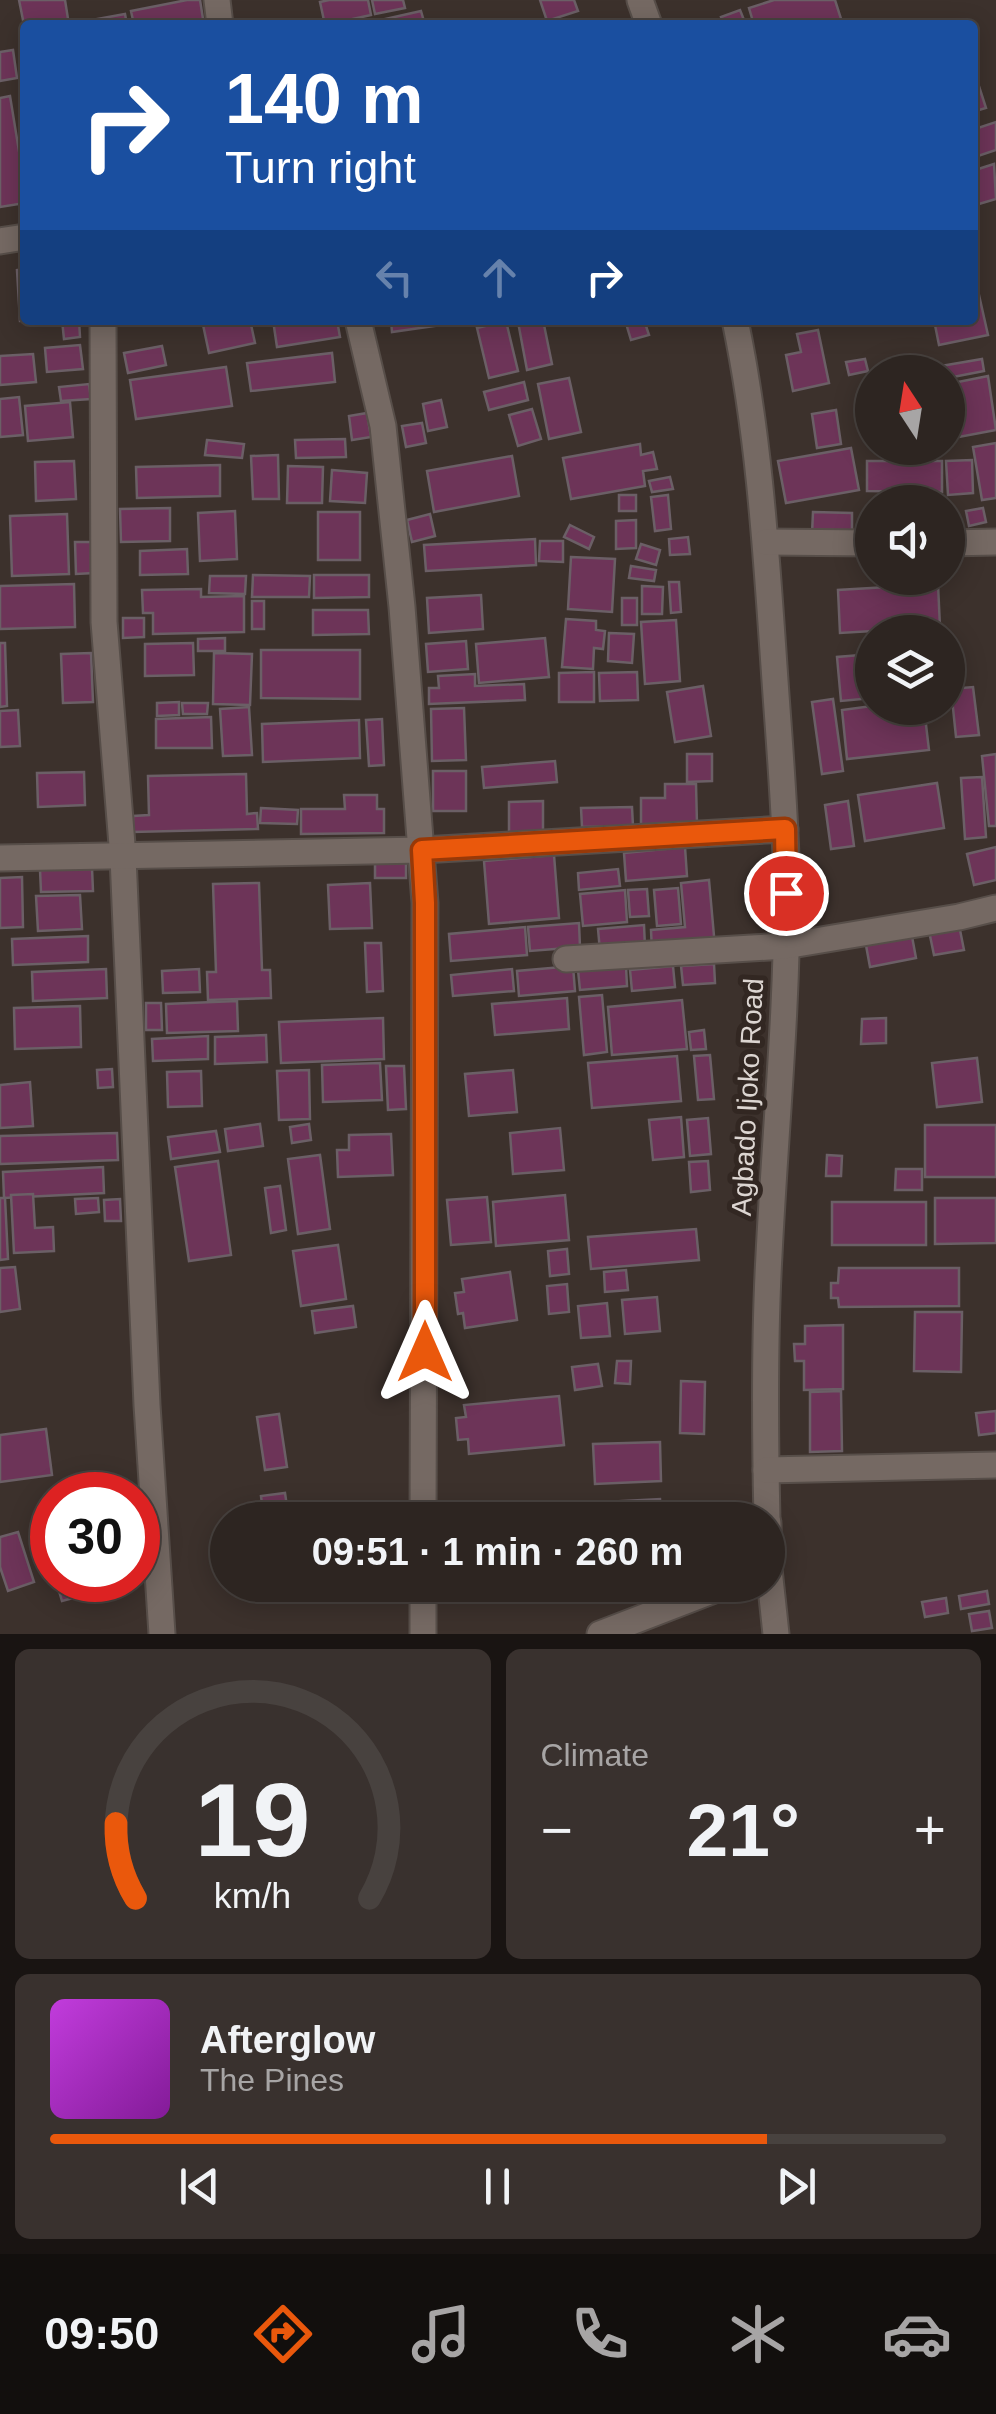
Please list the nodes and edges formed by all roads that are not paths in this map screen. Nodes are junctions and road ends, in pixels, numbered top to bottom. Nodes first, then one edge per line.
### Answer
1 (103, 325) edge
2 (359, 325) edge
3 (736, 325) edge
4 (766, 542) junction
5 (855, 542) edge
6 (996, 542) edge
7 (965, 543) edge
8 (785, 829) junction
9 (422, 850) junction
10 (124, 857) junction
11 (0, 858) edge
12 (996, 908) edge
13 (785, 946) junction
14 (566, 959) dead end
15 (996, 1465) edge
16 (766, 1470) junction
17 (423, 1502) edge
18 (767, 1502) edge
19 (423, 1602) edge
20 (683, 1602) edge
21 (772, 1602) edge
22 (162, 1634) edge
23 (423, 1634) edge
24 (600, 1634) edge
25 (776, 1634) edge

1 - 10 street
2 - 9 street
3 - 4 street, Agbado Ijoko Road
4 - 5 street
4 - 8 street, Agbado Ijoko Road
6 - 7 street
8 - 9 street
8 - 13 street, Agbado Ijoko Road
9 - 10 street
9 - 17 street
10 - 11 street
10 - 22 street
12 - 13 street
13 - 14 street
13 - 16 street, Agbado Ijoko Road
15 - 16 street
16 - 18 street, Agbado Ijoko Road
19 - 23 street
20 - 24 street
21 - 25 street, Agbado Ijoko Road

